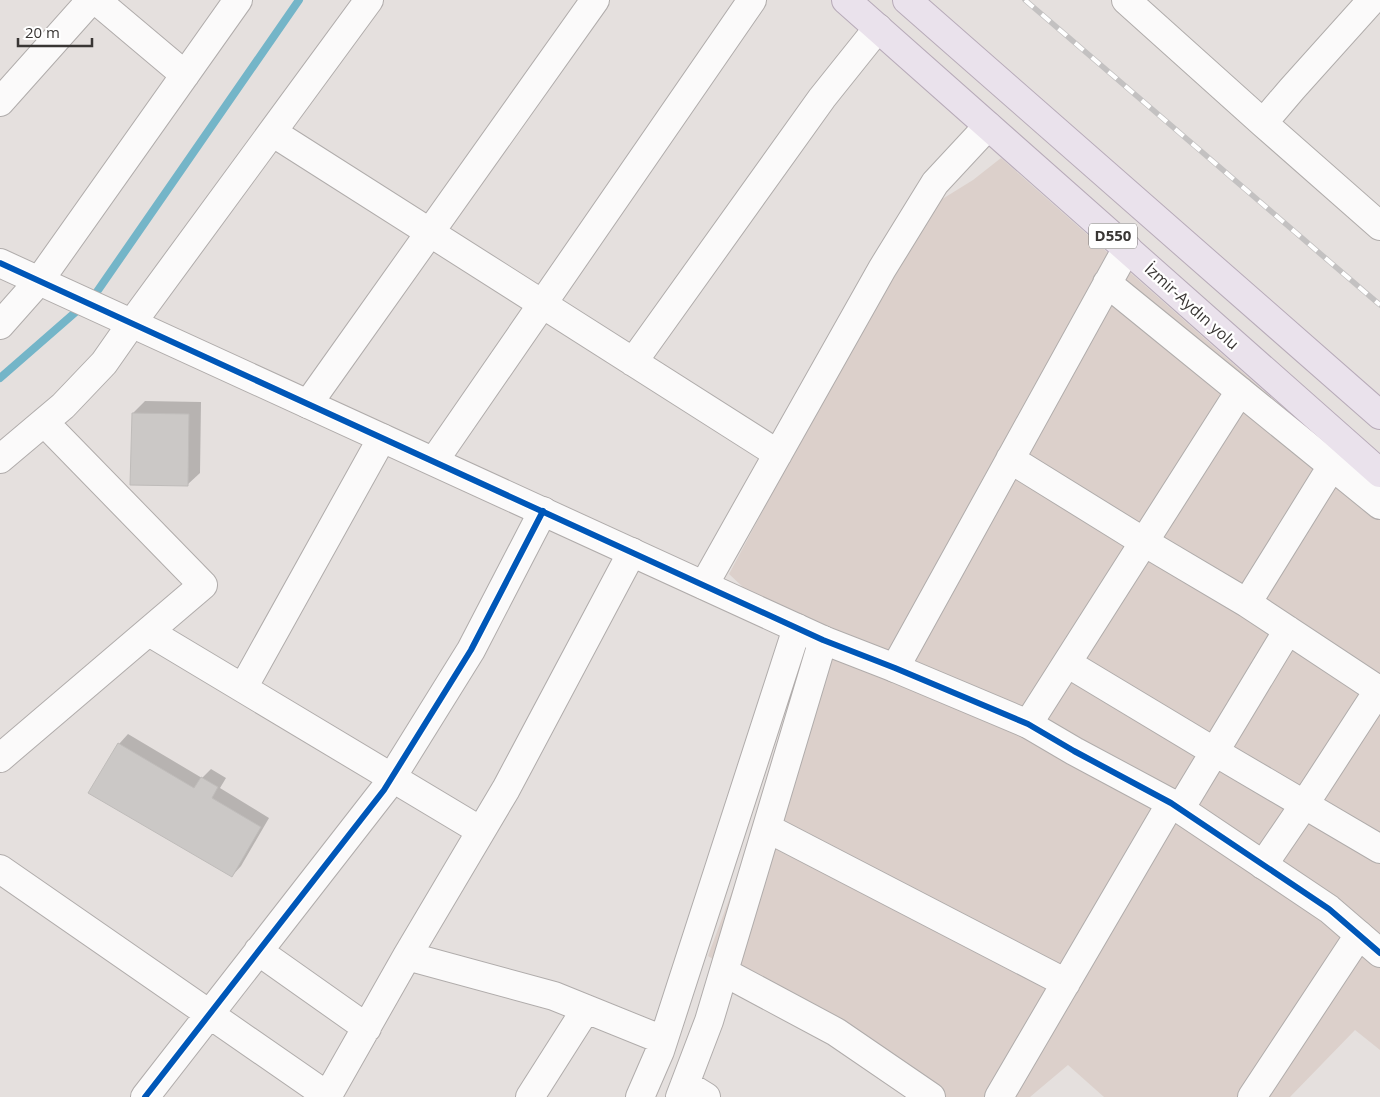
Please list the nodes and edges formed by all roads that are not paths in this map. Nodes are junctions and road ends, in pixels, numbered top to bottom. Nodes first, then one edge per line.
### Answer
1 (91, 0) edge
2 (96, 0) edge
3 (238, 0) edge
4 (369, 0) edge
5 (595, 0) edge
6 (752, 0) edge
7 (846, 0) edge
8 (907, 0) edge
9 (1126, 0) edge
10 (1372, 0) edge
11 (878, 28) junction
12 (185, 75) junction
13 (0, 102) edge
14 (1263, 123) junction
15 (988, 126) junction
16 (272, 132) junction
17 (1380, 226) edge
18 (430, 233) junction
19 (1127, 248) junction
20 (0, 263) edge
21 (39, 280) junction
22 (1107, 283) junction
23 (542, 304) junction
24 (132, 323) junction
25 (0, 325) edge
26 (633, 362) junction
27 (1240, 391) junction
28 (308, 404) junction
29 (1380, 415) edge
30 (44, 422) junction
31 (382, 438) junction
32 (778, 454) junction
33 (0, 459) edge
34 (1010, 459) junction
35 (434, 461) junction
36 (1332, 466) junction
37 (1380, 473) edge
38 (1380, 505) edge
39 (543, 511) junction
40 (1144, 542) junction
41 (632, 552) junction
42 (704, 585) junction
43 (1247, 603) junction
44 (797, 628) junction
45 (1288, 630) junction
46 (149, 632) junction
47 (824, 640) junction
48 (1067, 662) junction
49 (895, 668) junction
50 (243, 688) junction
51 (1380, 690) edge
52 (1028, 724) junction
53 (1215, 752) junction
54 (0, 758) edge
55 (392, 777) junction
56 (1304, 805) junction
57 (1176, 806) junction
58 (767, 828) junction
59 (482, 831) junction
60 (1380, 849) edge
61 (1263, 865) junction
62 (0, 868) edge
63 (1359, 935) junction
64 (258, 951) junction
65 (1380, 953) edge
66 (407, 956) junction
67 (724, 972) junction
68 (1066, 984) junction
69 (586, 1009) junction
70 (209, 1014) junction
71 (366, 1028) junction
72 (663, 1040) junction
73 (690, 1093) edge
74 (145, 1097) edge
75 (328, 1097) edge
76 (530, 1097) edge
77 (640, 1097) edge
78 (931, 1097) edge
79 (999, 1097) edge
80 (1252, 1097) edge

1 - 13 street
2 - 12 street
3 - 12 street
4 - 16 street
5 - 18 street
6 - 23 street
7 - 11 highway, İzmir-Aydın yolu / D550
8 - 29 highway, D550
9 - 14 street
10 - 14 street
11 - 15 highway, İzmir-Aydın yolu / D550
11 - 26 street
12 - 21 street
14 - 17 street
15 - 19 highway, İzmir-Aydın yolu / D550
15 - 32 street
16 - 18 street
16 - 24 street
18 - 23 street
18 - 28 street
19 - 22 street
19 - 37 highway, İzmir-Aydın yolu / D550
20 - 21 street
21 - 24 street
21 - 25 street
22 - 27 street
22 - 34 street
23 - 26 street
23 - 35 street
24 - 28 street
24 - 30 street
26 - 32 street
27 - 36 street
27 - 40 street
28 - 31 street
30 - 33 street
30 - 46 street
31 - 35 street
31 - 50 street
32 - 42 street
34 - 40 street
34 - 49 street
35 - 39 street
36 - 38 street
36 - 43 street
39 - 41 street
39 - 55 street
40 - 43 street
40 - 48 street
41 - 42 street
41 - 59 street
42 - 44 street
43 - 45 street
44 - 47 street
44 - 72 street
45 - 51 street
45 - 53 street
46 - 50 street
46 - 54 street
47 - 49 street
47 - 58 street
48 - 52 street
48 - 53 street
49 - 52 street
50 - 55 street
51 - 56 street
52 - 57 street
53 - 56 street
53 - 57 street
55 - 59 street
55 - 64 street
56 - 60 street
56 - 61 street
57 - 61 street
57 - 68 street
58 - 67 street
58 - 68 street
59 - 66 street
61 - 63 street
62 - 70 street
63 - 65 street
63 - 80 street
64 - 70 street
64 - 71 street
66 - 69 street
66 - 71 street
67 - 73 street
67 - 78 street
68 - 79 street
69 - 72 street
69 - 76 street
70 - 74 street
70 - 75 street
71 - 75 street
72 - 77 street

